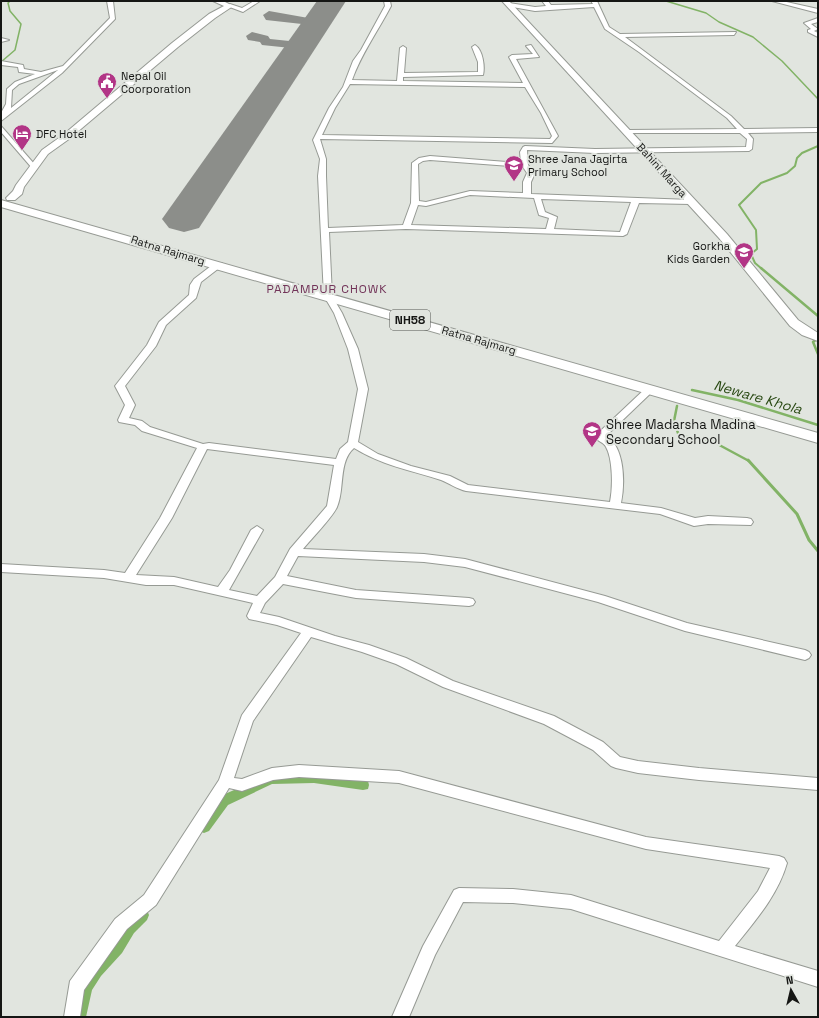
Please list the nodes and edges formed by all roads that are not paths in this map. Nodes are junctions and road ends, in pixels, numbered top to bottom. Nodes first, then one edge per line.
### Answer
1 (110, 1) edge
2 (216, 1) edge
3 (257, 1) edge
4 (386, 1) edge
5 (545, 1) edge
6 (774, 1) edge
7 (507, 3) edge
8 (594, 3) edge
9 (230, 6) junction
10 (551, 7) junction
11 (542, 9) junction
12 (818, 10) edge
13 (525, 15) junction
14 (818, 20) edge
15 (734, 33) dead end
16 (818, 35) edge
17 (618, 36) junction
18 (811, 37) dead end
19 (529, 46) dead end
20 (475, 47) dead end
21 (403, 48) dead end
22 (1, 64) edge
23 (65, 65) junction
24 (40, 74) junction
25 (400, 75) junction
26 (347, 82) junction
27 (400, 83) junction
28 (527, 85) junction
29 (1, 118) edge
30 (1, 128) edge
31 (742, 129) junction
32 (818, 130) edge
33 (628, 132) junction
34 (317, 137) junction
35 (642, 150) junction
36 (525, 164) junction
37 (34, 167) junction
38 (527, 196) junction
39 (538, 197) junction
40 (4, 199) edge
41 (636, 200) junction
42 (691, 202) junction
43 (415, 203) junction
44 (406, 227) junction
45 (325, 230) junction
46 (549, 232) junction
47 (219, 265) junction
48 (327, 292) junction
49 (817, 336) edge
50 (650, 389) junction
51 (818, 428) edge
52 (818, 438) edge
53 (353, 443) junction
54 (203, 447) junction
55 (340, 463) junction
56 (615, 506) junction
57 (747, 522) dead end
58 (257, 530) dead end
59 (294, 552) junction
60 (1, 568) edge
61 (128, 578) junction
62 (280, 579) junction
63 (221, 592) junction
64 (260, 601) junction
65 (468, 602) dead end
66 (309, 632) junction
67 (805, 655) dead end
68 (225, 782) junction
69 (818, 784) edge
70 (722, 949) junction
71 (818, 979) edge
72 (72, 1017) edge
73 (400, 1017) edge

1 - 23 street
2 - 9 street
3 - 9 street
4 - 26 street
5 - 10 street
6 - 12 street
7 - 11 street
7 - 13 street, Bahini Marga
8 - 10 street
8 - 17 street
9 - 37 street
10 - 11 street
11 - 13 street
13 - 33 street, Bahini Marga
14 - 16 street
15 - 17 street
16 - 18 street
17 - 31 street
19 - 28 street
20 - 25 street
21 - 25 street
22 - 24 street
23 - 24 street
23 - 29 street
24 - 29 street
25 - 27 street
26 - 27 street
26 - 34 street
27 - 28 street
28 - 34 street
30 - 37 street
31 - 32 street
31 - 33 street
31 - 35 street
33 - 35 street, Bahini Marga
34 - 45 street
35 - 36 street
35 - 42 street, Bahini Marga
36 - 38 street
36 - 43 street
37 - 40 street
38 - 39 street
38 - 43 street
39 - 41 street
39 - 46 street
40 - 47 main road, Ratna Rajmarg / NH58
40 - 48 main road, Ratna Rajmarg / NH58
41 - 42 street
41 - 46 street
42 - 49 street, Bahini Marga
43 - 44 street
44 - 45 street
44 - 46 street
45 - 48 street
47 - 48 main road, Ratna Rajmarg / NH58
47 - 54 street
48 - 50 main road, Ratna Rajmarg / NH58
48 - 51 main road, Ratna Rajmarg / NH58
48 - 53 street
50 - 52 main road, Ratna Rajmarg / NH58
50 - 56 street
53 - 55 street
53 - 56 street
54 - 55 street
54 - 61 street
55 - 59 street
56 - 57 street
58 - 63 street
59 - 62 street
59 - 67 street
60 - 61 street
61 - 63 street
62 - 64 street
62 - 65 street
63 - 64 street
64 - 66 street
66 - 68 street
66 - 69 street
68 - 70 street
68 - 72 street
70 - 71 street
70 - 73 street

